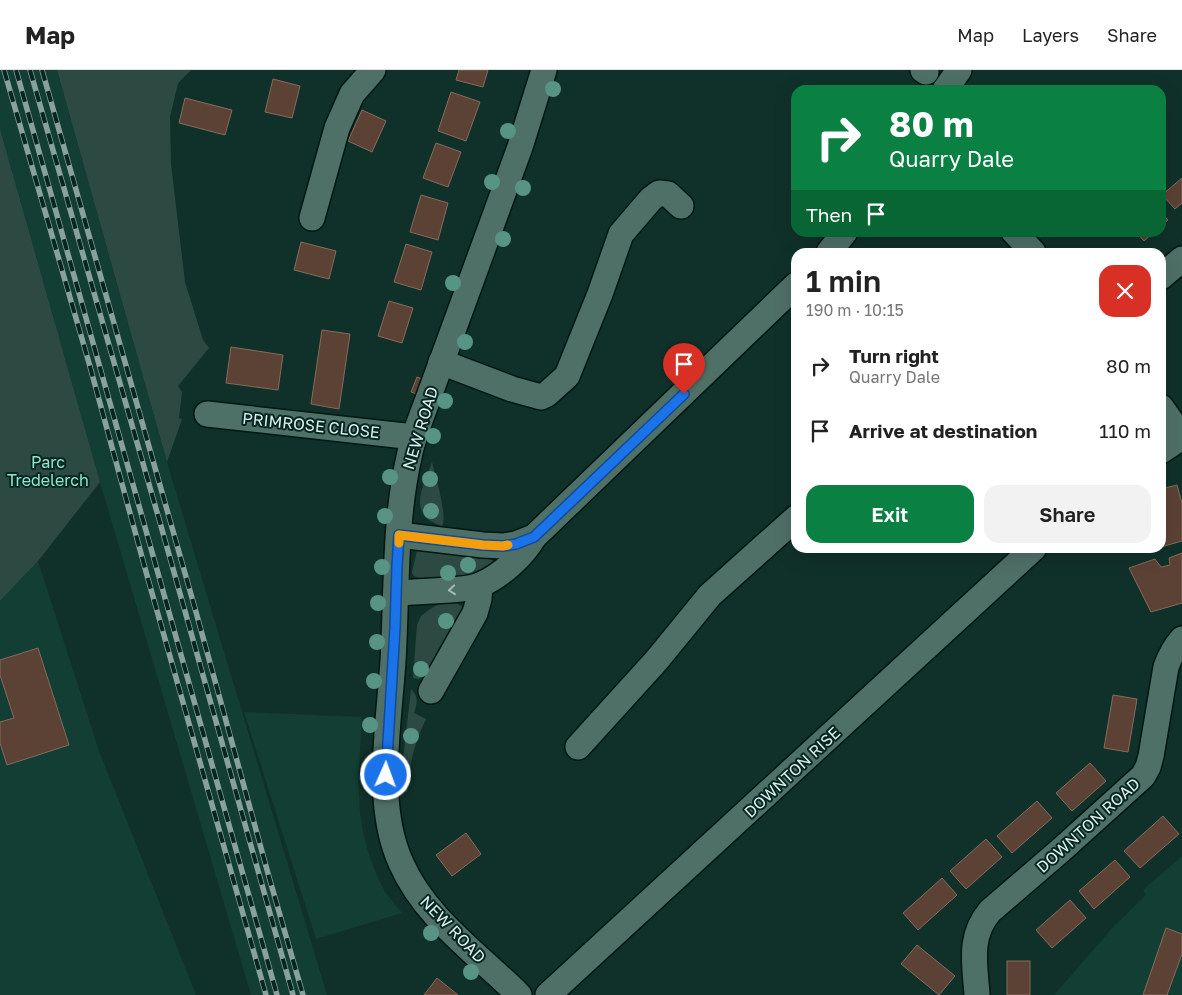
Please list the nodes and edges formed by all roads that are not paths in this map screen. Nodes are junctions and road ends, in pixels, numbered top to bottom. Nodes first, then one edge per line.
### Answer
1 (373, 70) edge
2 (544, 70) edge
3 (959, 70) edge
4 (948, 85) edge
5 (681, 206) dead end
6 (312, 218) dead end
7 (1018, 237) edge
8 (1028, 248) edge
9 (1182, 259) edge
10 (1166, 273) edge
11 (791, 291) edge
12 (441, 362) junction
13 (207, 414) dead end
14 (1166, 414) edge
15 (414, 437) junction
16 (1182, 437) edge
17 (1166, 448) edge
18 (791, 523) edge
19 (399, 535) junction
20 (534, 537) junction
21 (1029, 553) edge
22 (480, 585) junction
23 (396, 593) junction
24 (1182, 639) edge
25 (431, 691) dead end
26 (578, 748) dead end
27 (519, 995) edge
28 (548, 995) edge
29 (977, 995) edge

1 - 6 street
2 - 12 street, NEW ROAD
3 - 4 street
5 - 12 street
7 - 8 street
9 - 10 street
11 - 20 street
12 - 15 street, NEW ROAD
13 - 15 street, PRIMROSE CLOSE
14 - 16 street
15 - 19 street, NEW ROAD
16 - 17 street
18 - 26 street
19 - 20 street
19 - 23 street, NEW ROAD
20 - 22 street
21 - 28 street, DOWNTON RISE
22 -> 23 street
22 - 25 street
23 - 27 street, NEW ROAD
24 - 29 street, DOWNTON ROAD

